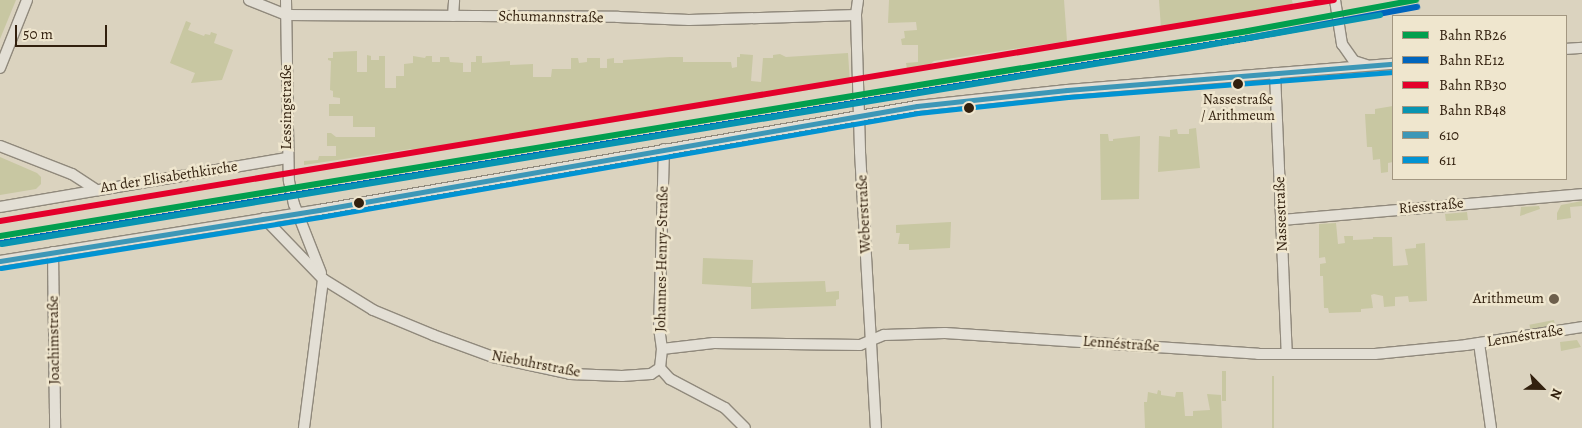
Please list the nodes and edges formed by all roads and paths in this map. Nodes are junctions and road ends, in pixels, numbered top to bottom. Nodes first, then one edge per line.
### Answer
1 (28, 0) edge
2 (249, 0) edge
3 (286, 0) edge
4 (454, 0) edge
5 (858, 0) edge
6 (1335, 0) edge
7 (286, 15) junction
8 (856, 15) junction
9 (453, 16) junction
10 (1582, 48) edge
11 (1567, 49) edge
12 (1392, 64) edge
13 (1372, 66) junction
14 (0, 68) edge
15 (1275, 73) junction
16 (859, 116) junction
17 (0, 146) edge
18 (664, 149) junction
19 (288, 158) junction
20 (97, 190) junction
21 (1582, 194) edge
22 (0, 207) edge
23 (297, 213) junction
24 (264, 218) junction
25 (1281, 220) junction
26 (47, 253) junction
27 (0, 261) edge
28 (323, 279) junction
29 (1582, 327) edge
30 (872, 340) junction
31 (1479, 343) junction
32 (662, 349) junction
33 (1288, 354) junction
34 (660, 368) junction
35 (55, 428) edge
36 (304, 428) edge
37 (746, 428) edge
38 (876, 428) edge
39 (1491, 428) edge

1 - 14 street
2 - 7 street, Schumannstraße
3 - 7 street, Lessingstraße
4 - 9 street
5 - 8 street, Weberstraße
6 - 13 street
7 - 9 street, Schumannstraße
7 - 19 street, Lessingstraße
8 - 9 street, Schumannstraße
8 - 16 street, Weberstraße
10 - 11 street
12 - 13 street
13 - 15 street
15 - 16 street
15 - 25 street, Nassestraße
16 - 18 street
16 - 30 street, Weberstraße
17 - 20 street, An der Elisabethkirche
18 - 23 street
18 - 32 street, Johannes-Henry-Straße
19 - 20 street, An der Elisabethkirche
19 - 23 street, Lessingstraße
20 - 22 street
21 - 25 street, Riesstraße
23 - 24 street
23 - 28 street
24 - 26 street
24 - 28 street, Niebuhrstraße
25 - 33 street, Nassestraße
26 - 27 street
26 - 35 street, Joachimstraße
28 - 34 street, Niebuhrstraße
28 - 36 street
29 - 31 street, Lennéstraße
30 - 32 street, Lennéstraße
30 - 33 street, Lennéstraße
30 - 38 street, Weberstraße
31 - 33 street, Lennéstraße
31 - 39 street
32 - 34 street, Johannes-Henry-Straße
34 - 37 street

